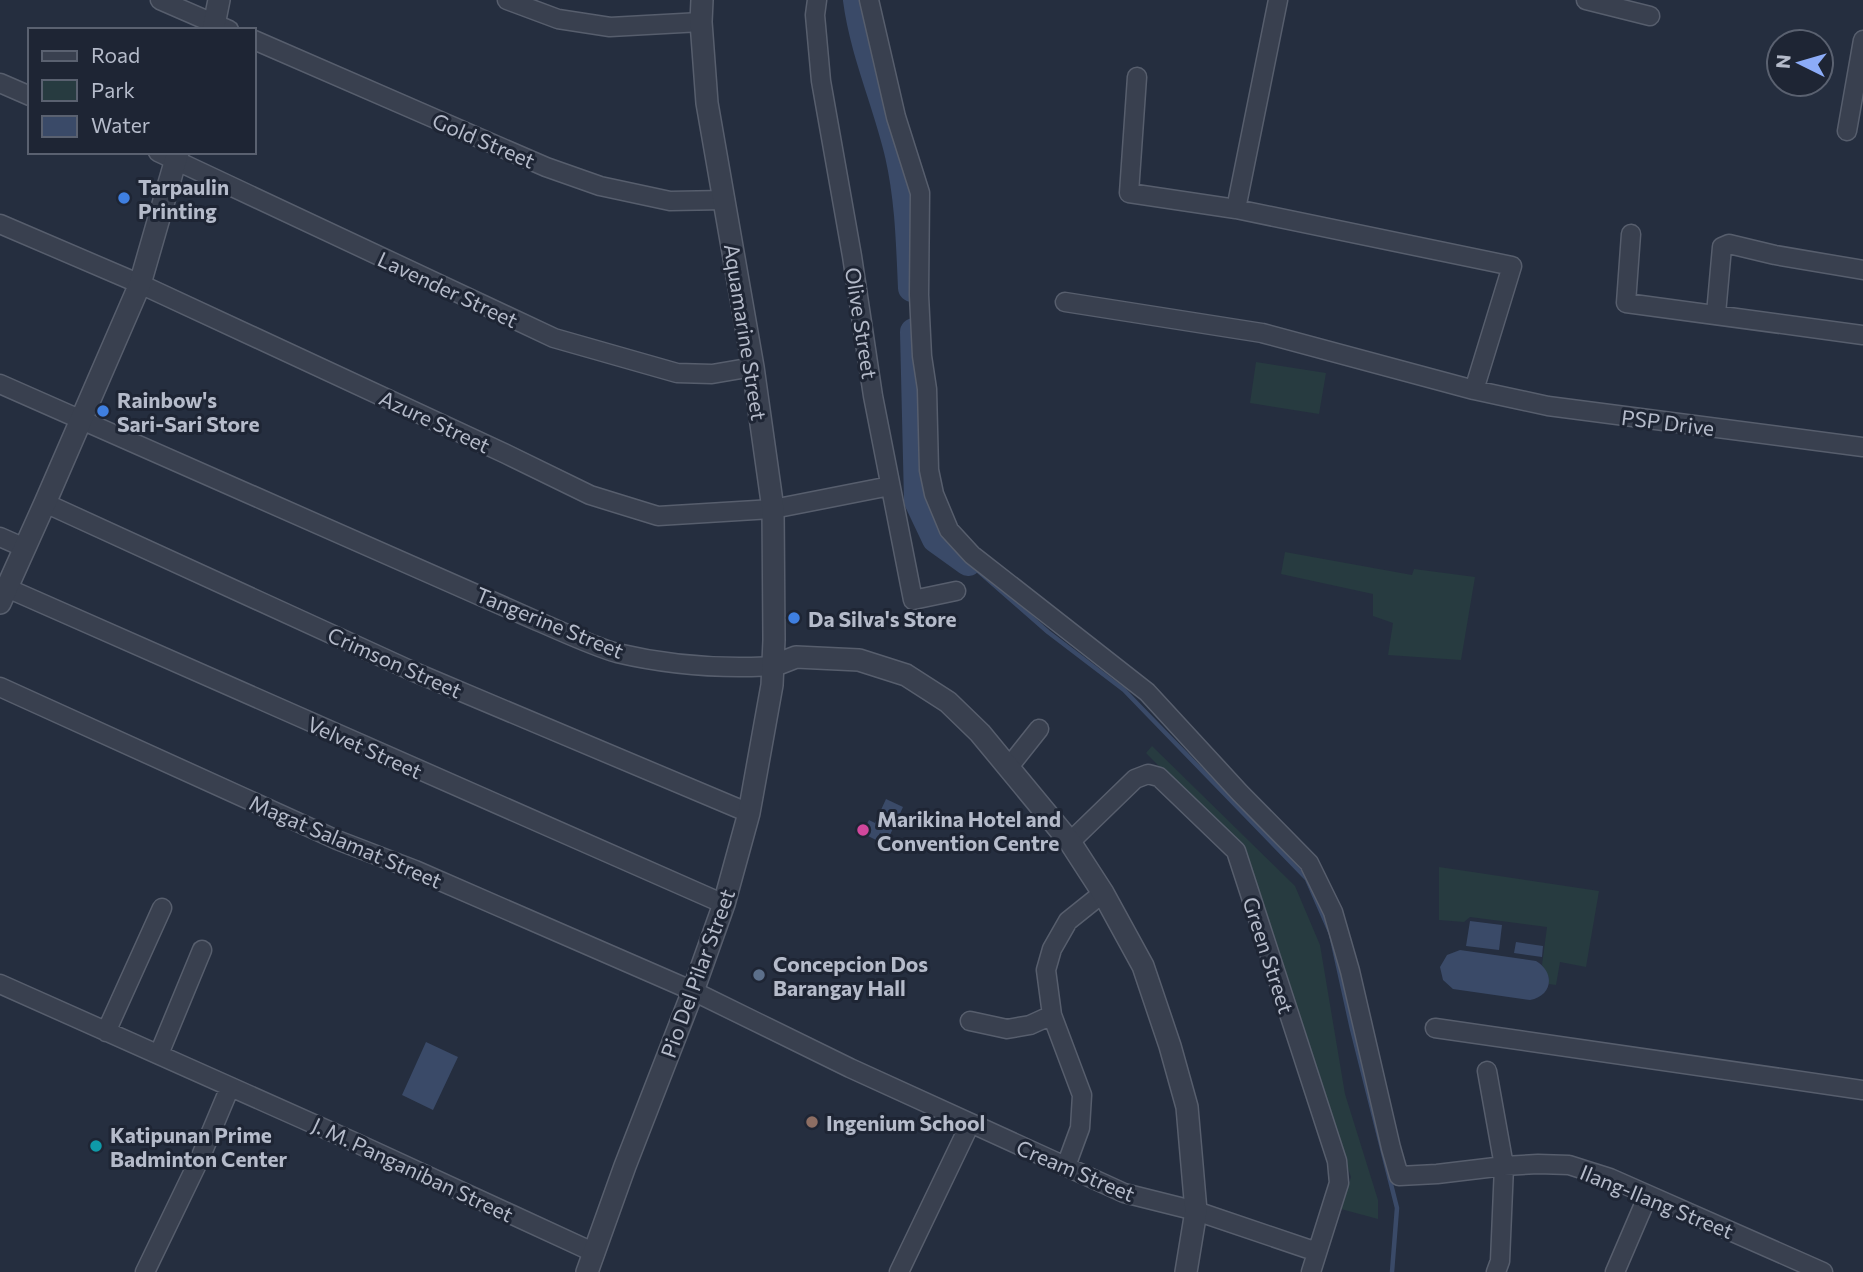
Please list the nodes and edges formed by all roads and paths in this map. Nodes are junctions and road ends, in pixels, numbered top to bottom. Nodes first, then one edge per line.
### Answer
1 (160, 0) edge
2 (219, 0) edge
3 (508, 0) edge
4 (702, 0) edge
5 (817, 0) edge
6 (869, 0) edge
7 (1278, 0) edge
8 (1586, 0) edge
9 (1621, 5) edge
10 (1650, 16) dead end
11 (701, 22) junction
12 (219, 28) edge
13 (1863, 40) edge
14 (256, 41) edge
15 (1137, 77) dead end
16 (0, 83) edge
17 (28, 95) edge
18 (1847, 131) dead end
19 (171, 155) edge
20 (725, 200) junction
21 (1236, 209) junction
22 (0, 225) edge
23 (1631, 234) dead end
24 (1863, 270) edge
25 (140, 284) junction
26 (1065, 302) dead end
27 (1716, 314) junction
28 (1863, 335) edge
29 (753, 367) junction
30 (0, 384) edge
31 (1474, 390) junction
32 (82, 420) junction
33 (1863, 447) edge
34 (890, 486) junction
35 (45, 503) junction
36 (773, 509) junction
37 (0, 537) edge
38 (25, 548) junction
39 (956, 591) dead end
40 (3, 595) edge
41 (773, 666) junction
42 (0, 687) edge
43 (1039, 729) dead end
44 (1008, 768) junction
45 (749, 813) junction
46 (1070, 842) junction
47 (1103, 893) junction
48 (724, 904) junction
49 (162, 908) dead end
50 (202, 950) dead end
51 (0, 984) edge
52 (693, 991) junction
53 (1052, 1015) junction
54 (970, 1021) dead end
55 (1435, 1028) dead end
56 (106, 1032) junction
57 (159, 1054) junction
58 (1487, 1071) dead end
59 (230, 1087) junction
60 (1863, 1090) edge
61 (970, 1124) junction
62 (1066, 1166) junction
63 (1504, 1166) junction
64 (1648, 1195) junction
65 (1196, 1211) junction
66 (1317, 1252) junction
67 (591, 1262) edge
68 (145, 1272) edge
69 (899, 1272) edge
70 (1186, 1272) edge
71 (1311, 1272) edge
72 (1496, 1272) edge
73 (1615, 1272) edge
74 (1824, 1272) edge

1 - 12 street
2 - 12 street
3 - 11 street
4 - 11 street, Aquamarine Street
5 - 34 street, Olive Street
6 - 63 street, Ilang-Ilang Street
7 - 21 street
8 - 9 street
9 - 10 street
11 - 20 street, Aquamarine Street
13 - 18 street
14 - 20 street, Gold Street
15 - 21 street
16 - 17 street
19 - 25 street
19 - 29 street, Lavender Street
20 - 29 street, Aquamarine Street
21 - 31 street
22 - 25 street, Azure Street
23 - 27 street
24 - 27 street
25 - 32 street
25 - 36 street, Azure Street
26 - 31 street, PSP Drive
27 - 28 street
29 - 36 street, Aquamarine Street
30 - 32 street, Tangerine Street
31 - 33 street, PSP Drive
32 - 35 street
32 - 41 street, Tangerine Street
34 - 36 street, Azure Street
34 - 39 street, Olive Street
35 - 38 street
35 - 45 street, Crimson Street
36 - 41 street, Aquamarine Street
37 - 38 street
38 - 40 street
40 - 48 street, Velvet Street
41 - 44 street, Tangerine Street
41 - 45 street, Pio Del Pilar Street
42 - 52 street, Magat Salamat Street
43 - 44 street
44 - 46 street, Tangerine Street
45 - 48 street, Pio Del Pilar Street
46 - 47 street, Tangerine Street
46 - 66 street, Green Street
47 - 53 street
47 - 65 street, Tangerine Street
48 - 52 street, Pio Del Pilar Street
49 - 56 street
50 - 57 street
51 - 56 street, J. M. Panganiban Street
52 - 61 street, Cream Street
52 - 67 street, Pio Del Pilar Street
53 - 54 street
53 - 62 street
55 - 60 street
56 - 57 street, J. M. Panganiban Street
57 - 59 street, J. M. Panganiban Street
58 - 63 street
59 - 67 street, J. M. Panganiban Street
59 - 68 street
61 - 62 street, Cream Street
61 - 69 street
62 - 65 street, Cream Street
63 - 64 street, Ilang-Ilang Street
63 - 72 street
64 - 73 street
64 - 74 street, Ilang-Ilang Street
65 - 66 street, Cream Street
65 - 70 street, Tangerine Street
66 - 71 street, Green Street

